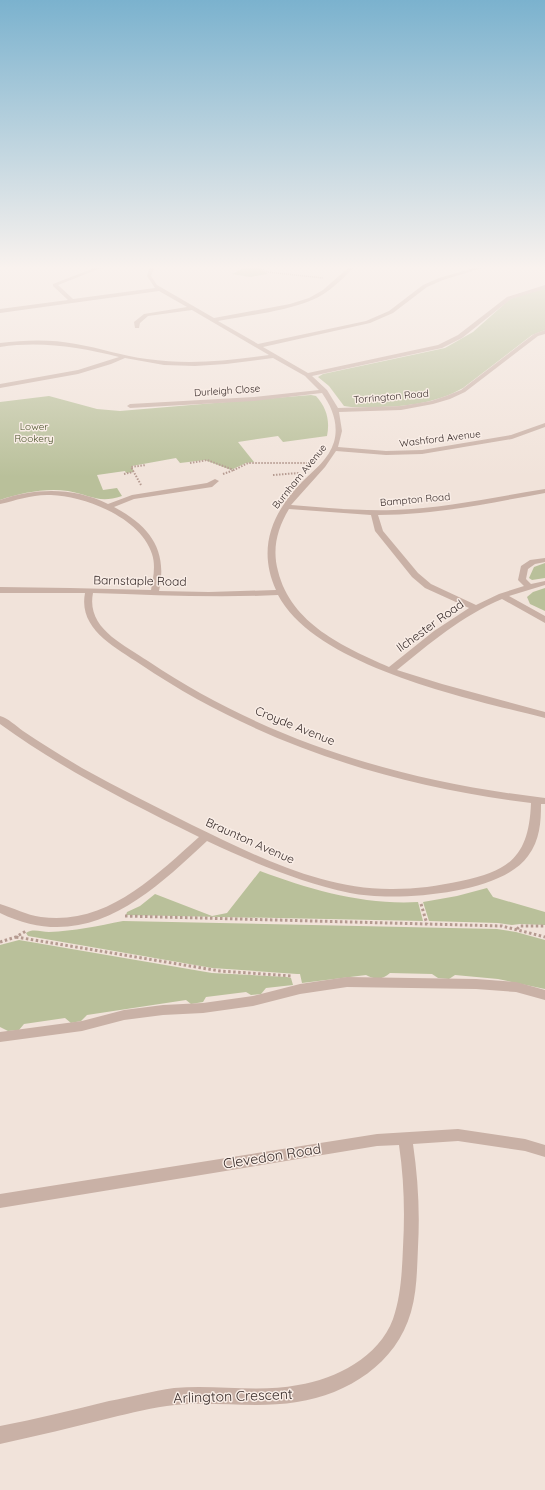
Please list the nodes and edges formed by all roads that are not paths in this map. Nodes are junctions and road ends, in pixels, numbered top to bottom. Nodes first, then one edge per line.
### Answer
1 (243, 338) edge
2 (297, 338) edge
3 (459, 338) edge
4 (533, 338) edge
5 (0, 345) edge
6 (258, 346) junction
7 (274, 356) junction
8 (124, 357) junction
9 (307, 375) junction
10 (0, 386) edge
11 (325, 391) junction
12 (130, 406) dead end
13 (336, 410) junction
14 (545, 425) edge
15 (535, 430) junction
16 (545, 433) edge
17 (335, 449) junction
18 (215, 481) dead end
19 (545, 492) edge
20 (0, 502) edge
21 (108, 507) junction
22 (286, 507) junction
23 (374, 512) junction
24 (545, 560) edge
25 (545, 583) edge
26 (530, 587) junction
27 (0, 590) edge
28 (89, 592) junction
29 (279, 592) junction
30 (154, 594) junction
31 (502, 596) junction
32 (475, 608) junction
33 (545, 620) edge
34 (390, 671) junction
35 (545, 716) edge
36 (0, 719) edge
37 (541, 801) edge
38 (206, 836) junction
39 (0, 908) edge
40 (545, 995) edge
41 (0, 1037) edge
42 (405, 1138) junction
43 (545, 1151) edge
44 (0, 1201) edge
45 (0, 1435) edge

1 - 6 street, Burnham Avenue
2 - 6 street
3 - 9 street
4 - 13 street, Torrington Road
5 - 8 street
6 - 7 street, Burnham Avenue
7 - 8 street
7 - 9 street, Burnham Avenue
8 - 10 street
9 - 11 street, Burnham Avenue
11 - 12 street, Durleigh Close
11 - 13 street, Burnham Avenue
13 - 17 street, Burnham Avenue
14 - 15 street, Washford Avenue
15 - 16 street
15 - 17 street, Washford Avenue
17 - 22 street, Burnham Avenue
18 - 21 street
19 - 23 street, Bampton Road
20 - 21 street
21 - 30 street
22 - 23 street, Bampton Road
22 - 29 street, Burnham Avenue
23 - 32 street
24 - 26 street
25 - 26 street, Ilchester Road
26 - 31 street, Ilchester Road
27 - 28 street, Barnstaple Road
28 - 30 street, Barnstaple Road
28 - 37 street, Croyde Avenue
29 - 30 street, Barnstaple Road
29 - 34 street, Burnham Avenue
31 - 32 street, Ilchester Road
31 - 33 street
32 - 34 street, Ilchester Road
34 - 35 street, Burnham Avenue
36 - 38 street, Braunton Avenue
37 - 38 street, Braunton Avenue
38 - 39 street
40 - 41 street
42 - 43 street, Clevedon Road
42 - 44 street, Clevedon Road
42 - 45 street, Arlington Crescent

